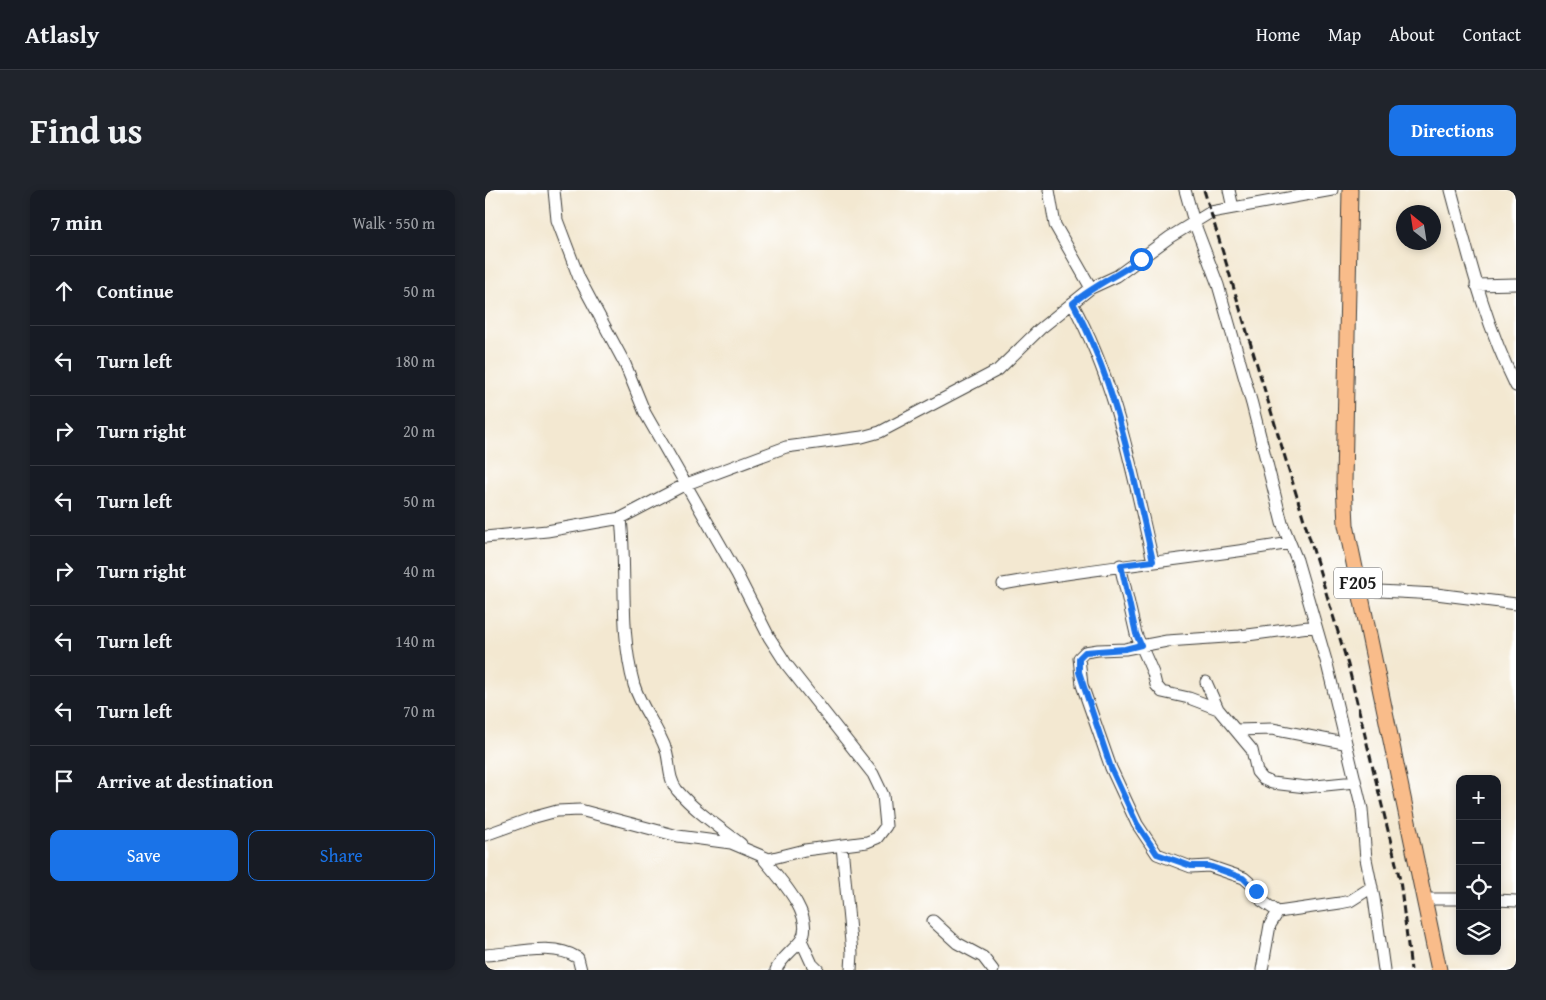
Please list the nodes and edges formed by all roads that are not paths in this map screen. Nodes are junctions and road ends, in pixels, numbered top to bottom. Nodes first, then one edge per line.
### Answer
1 (554, 190) edge
2 (1049, 190) edge
3 (1185, 190) edge
4 (1229, 190) edge
5 (1332, 190) edge
6 (1350, 190) edge
7 (1451, 190) edge
8 (1233, 208) junction
9 (1194, 222) junction
10 (1516, 284) edge
11 (1476, 285) junction
12 (1091, 288) junction
13 (1073, 303) junction
14 (1510, 363) edge
15 (1516, 386) edge
16 (684, 485) junction
17 (621, 518) junction
18 (485, 537) edge
19 (1290, 542) junction
20 (1153, 561) junction
21 (1121, 565) junction
22 (1003, 584) dead end
23 (1360, 590) junction
24 (1516, 604) edge
25 (1316, 626) junction
26 (1141, 645) junction
27 (1206, 682) dead end
28 (1218, 709) junction
29 (1236, 730) junction
30 (1344, 743) junction
31 (1355, 782) junction
32 (485, 835) edge
33 (842, 846) junction
34 (748, 850) junction
35 (762, 857) junction
36 (1373, 887) junction
37 (1423, 899) junction
38 (1456, 899) edge
39 (1501, 900) edge
40 (1516, 901) edge
41 (1278, 912) junction
42 (933, 921) dead end
43 (801, 940) junction
44 (486, 958) edge
45 (581, 970) edge
46 (775, 970) edge
47 (818, 970) edge
48 (851, 970) edge
49 (993, 970) edge
50 (1262, 970) edge
51 (1384, 970) edge
52 (1439, 970) edge

1 - 16 street
2 - 12 street
3 - 9 street
4 - 8 street
5 - 8 street
6 - 23 main road, F205
7 - 11 street
8 - 9 street
9 - 12 street
9 - 19 street
10 - 11 street
11 - 14 street
12 - 13 street
13 - 16 street
13 - 20 street
14 - 15 street
16 - 17 street
16 - 33 street
17 - 18 street
17 - 34 street
19 - 20 street
19 - 25 street
20 - 21 street
21 - 22 street
21 - 26 street
23 - 24 street
23 - 37 main road, F205
25 - 26 street
25 - 30 street
26 - 28 street
26 - 41 street
27 - 28 street
28 - 29 street
29 - 30 street
29 - 31 street
30 - 31 street
31 - 36 street
32 - 34 street
33 - 35 street
33 - 48 street
34 - 35 street
35 - 43 street
36 - 41 street
36 - 51 street
37 - 38 street
37 - 52 main road, F205
39 - 40 street
41 - 50 street
42 - 49 street
43 - 46 street
43 - 47 street
44 - 45 street

